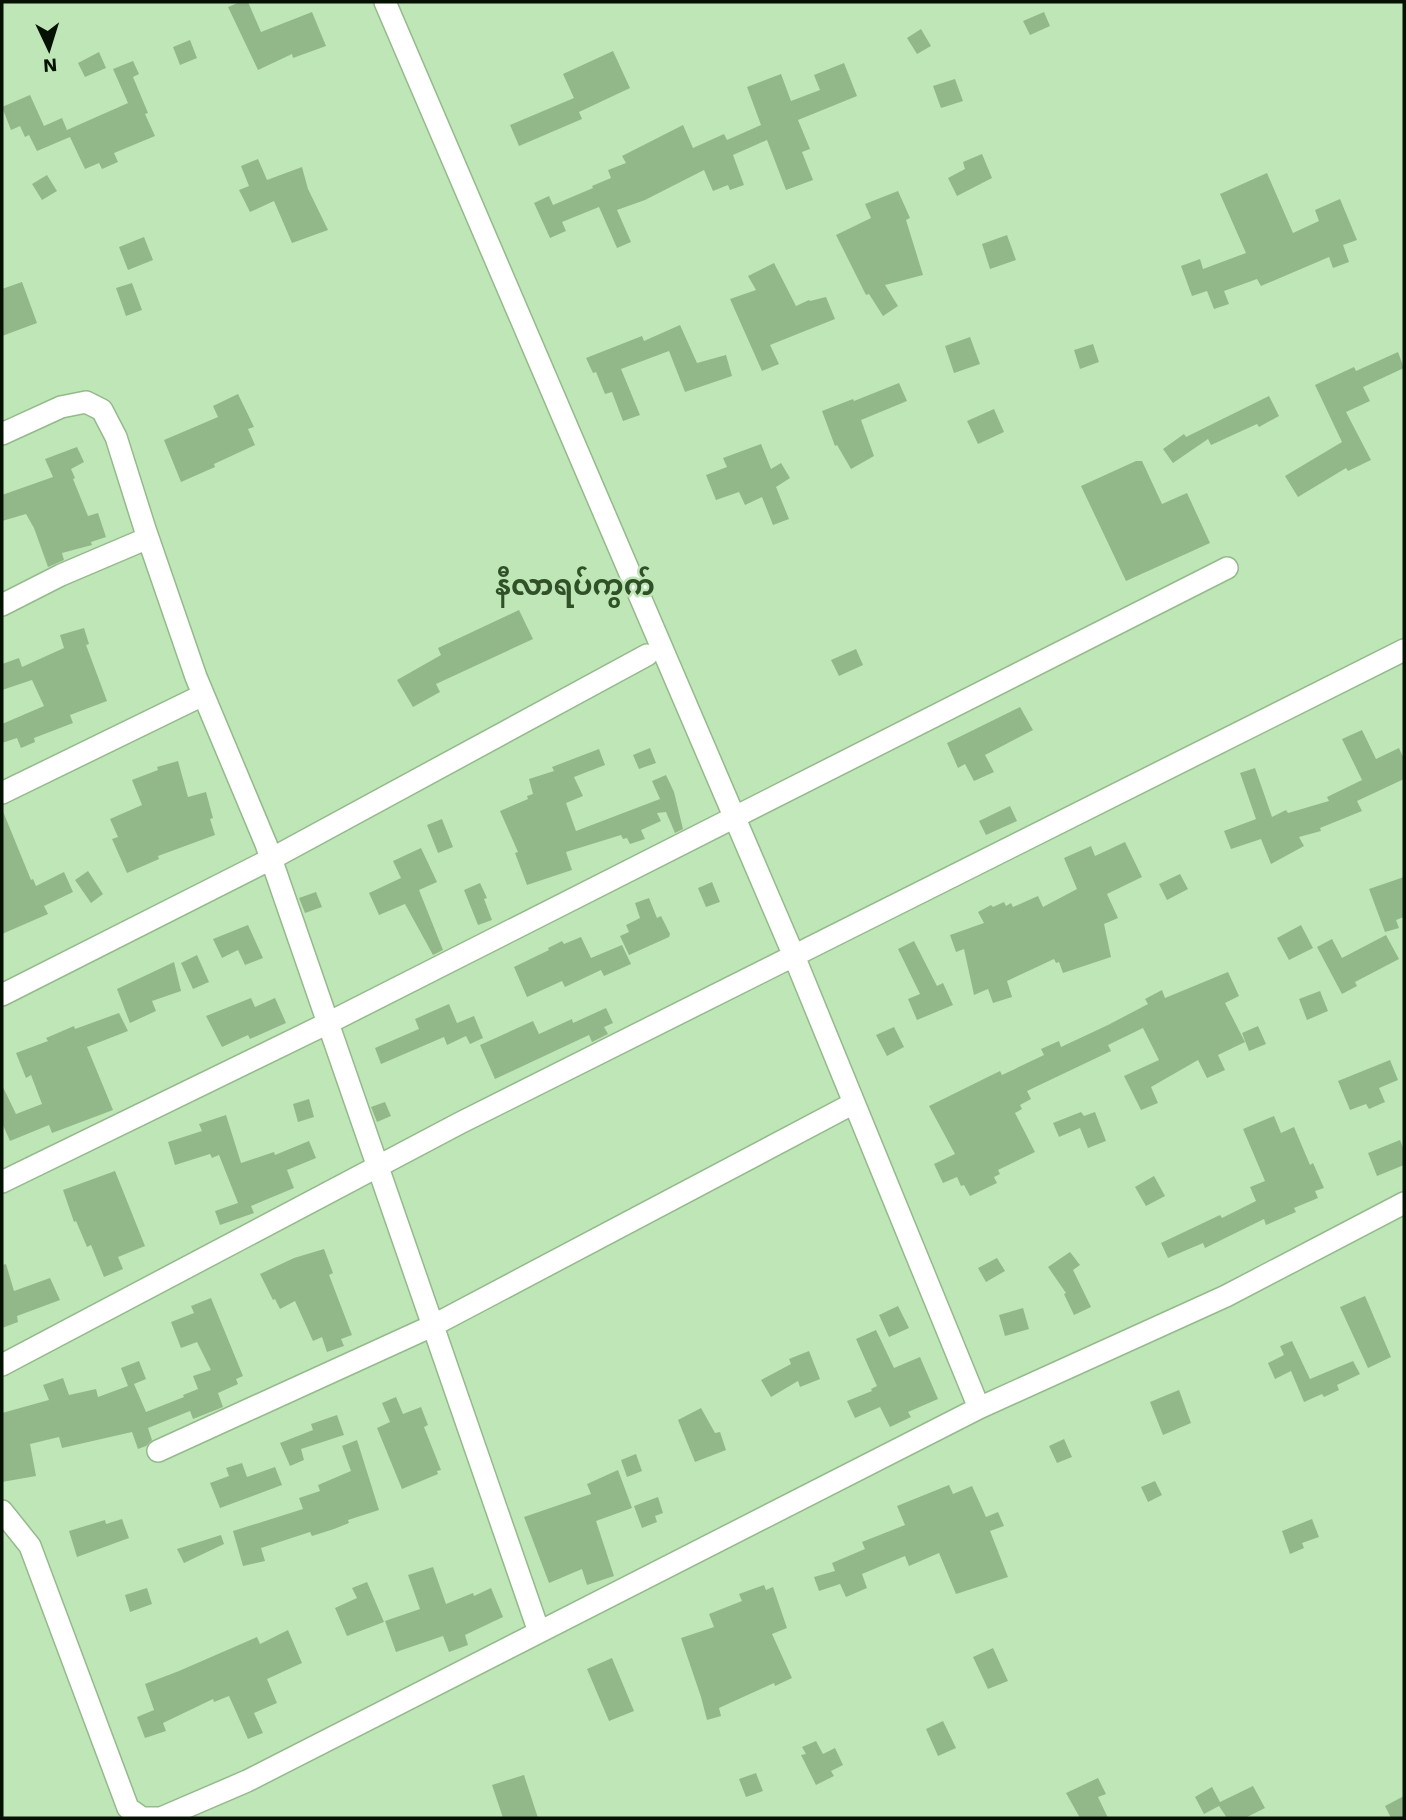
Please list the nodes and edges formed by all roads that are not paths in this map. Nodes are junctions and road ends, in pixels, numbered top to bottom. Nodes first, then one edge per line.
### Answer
1 (385, 2) edge
2 (2, 434) edge
3 (148, 538) junction
4 (1227, 568) dead end
5 (2, 605) edge
6 (1404, 650) edge
7 (646, 655) dead end
8 (203, 695) junction
9 (2, 793) edge
10 (734, 817) junction
11 (271, 859) junction
12 (794, 956) junction
13 (2, 995) edge
14 (328, 1023) junction
15 (854, 1103) junction
16 (377, 1167) junction
17 (2, 1182) edge
18 (1404, 1203) edge
19 (432, 1326) junction
20 (2, 1364) edge
21 (979, 1408) junction
22 (158, 1451) dead end
23 (2, 1511) edge
24 (539, 1632) junction

1 - 10 street
2 - 3 street
3 - 5 street
3 - 8 street
4 - 10 street
6 - 12 street
7 - 11 street
8 - 9 street
8 - 11 street
10 - 12 street
10 - 14 street
11 - 13 street
11 - 14 street
12 - 15 street
12 - 16 street
14 - 16 street
14 - 17 street
15 - 19 street
15 - 21 street
16 - 19 street
16 - 20 street
18 - 21 street
19 - 22 street
19 - 24 street
21 - 24 street
23 - 24 street

